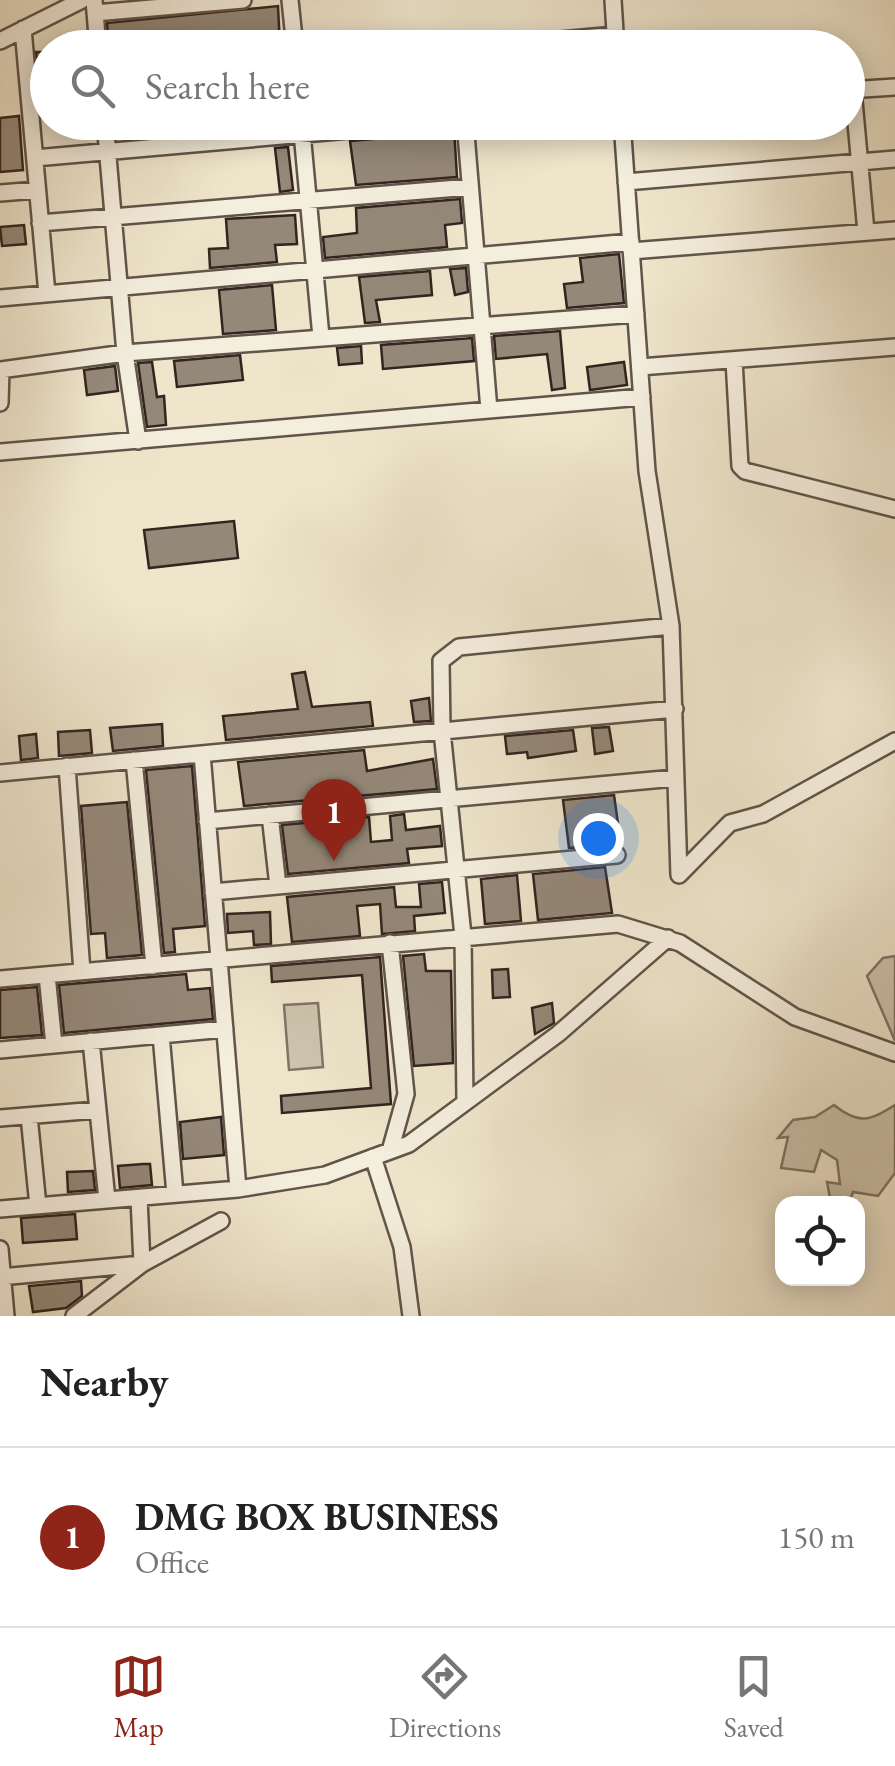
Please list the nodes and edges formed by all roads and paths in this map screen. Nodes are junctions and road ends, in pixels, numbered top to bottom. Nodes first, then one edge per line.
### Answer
1 (82, 0) edge
2 (243, 0) edge
3 (290, 0) edge
4 (613, 0) edge
5 (60, 5) edge
6 (95, 7) edge
7 (23, 30) junction
8 (292, 30) edge
9 (615, 30) edge
10 (0, 41) edge
11 (895, 87) edge
12 (865, 89) edge
13 (30, 111) edge
14 (32, 140) edge
15 (107, 140) edge
16 (225, 140) edge
17 (303, 140) edge
18 (466, 140) edge
19 (623, 140) edge
20 (856, 140) edge
21 (212, 142) joint
22 (108, 152) junction
23 (34, 158) junction
24 (895, 159) edge
25 (859, 162) junction
26 (626, 182) junction
27 (470, 188) junction
28 (38, 190) junction
29 (0, 193) edge
30 (308, 201) junction
31 (114, 219) junction
32 (40, 223) junction
33 (895, 230) edge
34 (866, 232) junction
35 (631, 247) junction
36 (476, 256) junction
37 (315, 272) junction
38 (120, 288) junction
39 (47, 294) junction
40 (0, 298) edge
41 (636, 314) junction
42 (482, 324) junction
43 (321, 337) junction
44 (895, 347) edge
45 (125, 353) junction
46 (734, 360) junction
47 (640, 367) junction
48 (1, 370) edge
49 (642, 396) junction
50 (0, 403) edge
51 (490, 410) junction
52 (138, 440) junction
53 (0, 452) edge
54 (895, 509) edge
55 (670, 626) junction
56 (676, 709) junction
57 (442, 731) junction
58 (895, 741) edge
59 (202, 754) junction
60 (134, 760) junction
61 (67, 766) junction
62 (0, 773) edge
63 (675, 778) junction
64 (449, 798) junction
65 (270, 815) junction
66 (208, 820) junction
67 (617, 854) dead end
68 (456, 870) junction
69 (278, 886) junction
70 (213, 892) junction
71 (463, 936) junction
72 (668, 938) junction
73 (390, 943) junction
74 (219, 960) junction
75 (154, 966) junction
76 (82, 972) junction
77 (47, 975) junction
78 (0, 979) edge
79 (225, 1029) junction
80 (161, 1035) junction
81 (91, 1042) junction
82 (54, 1045) junction
83 (0, 1050) edge
84 (895, 1053) edge
85 (465, 1101) junction
86 (98, 1110) junction
87 (29, 1116) junction
88 (0, 1118) edge
89 (390, 1151) junction
90 (373, 1158) junction
91 (238, 1190) junction
92 (176, 1194) junction
93 (138, 1198) junction
94 (107, 1200) junction
95 (38, 1206) junction
96 (0, 1209) edge
97 (220, 1221) dead end
98 (0, 1249) edge
99 (142, 1264) junction
100 (1, 1277) edge
101 (6, 1316) edge
102 (74, 1316) edge
103 (410, 1316) edge

1 - 5 street
2 - 6 street
3 - 8 street
4 - 9 street
5 - 7 street
7 - 10 street
7 - 13 street
11 - 12 street
14 - 23 street
15 - 22 street
16 - 21 street
17 - 30 street
18 - 27 street
19 - 26 street
20 - 25 street
21 - 22 street
22 - 23 street
22 - 31 street
23 - 28 street
24 - 25 street
25 - 26 street
25 - 34 street
26 - 35 street
27 - 30 street
27 - 36 street
28 - 29 street
28 - 32 street
30 - 31 street
30 - 37 street
31 - 32 street
31 - 38 street
32 - 39 street
33 - 34 street
34 - 35 street
35 - 36 street
35 - 41 street
36 - 37 street
36 - 42 street
37 - 38 street
37 - 43 street
38 - 39 street
38 - 45 street
39 - 40 street
41 - 42 street
41 - 47 street
42 - 43 street
42 - 51 street
43 - 45 street
44 - 46 street
45 - 48 street
45 - 52 street
46 - 47 street
46 - 54 street
47 - 49 street
48 - 50 street
49 - 51 street
49 - 55 street
51 - 52 street
52 - 53 street
55 - 56 street
55 - 57 street
56 - 57 street
56 - 63 street
57 - 59 street
57 - 64 street
58 - 63 street
59 - 60 street
59 - 66 street
60 - 61 street
60 - 75 street
61 - 62 street
61 - 76 street
63 - 64 street
64 - 65 street
64 - 68 street
65 - 66 street
65 - 69 street
66 - 70 street
67 - 68 street
68 - 69 street
68 - 71 street
69 - 70 street
70 - 74 street
71 - 72 street
71 - 73 street
71 - 85 street
72 - 84 street
72 - 85 street
73 - 74 street
73 - 89 street
74 - 75 street
74 - 79 street
75 - 76 street
76 - 77 street
77 - 78 street
77 - 82 street
79 - 80 street
79 - 91 street
80 - 81 street
80 - 92 street
81 - 82 street
81 - 86 street
82 - 83 street
85 - 89 street
86 - 87 street
86 - 94 street
87 - 88 street
87 - 95 street
89 - 90 street
90 - 91 street
90 - 103 street
91 - 92 street
92 - 93 street
93 - 94 street
93 - 99 street
94 - 95 street
95 - 96 street
97 - 99 street
98 - 100 street
99 - 100 street
99 - 102 street
100 - 101 street

